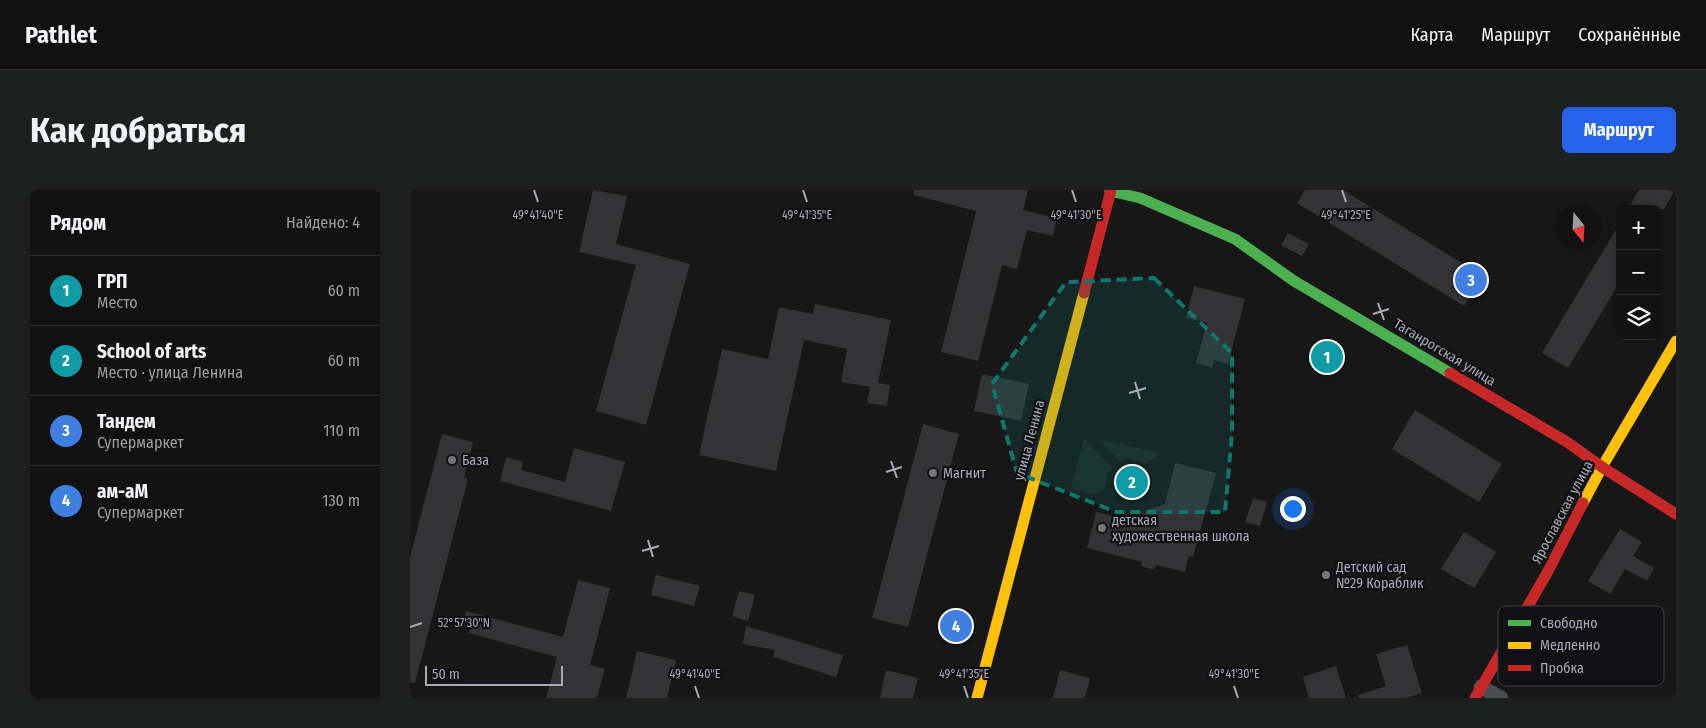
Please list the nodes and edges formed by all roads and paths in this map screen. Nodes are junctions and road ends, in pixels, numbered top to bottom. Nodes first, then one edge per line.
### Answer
1 (1110, 190) edge
2 (1676, 341) edge
3 (1602, 467) junction
4 (1676, 514) edge
5 (1528, 606) edge
6 (1498, 658) edge
7 (1478, 693) edge
8 (977, 698) edge
9 (1501, 698) edge

1 - 3 street, Таганрогская улица
1 - 8 street, улица Ленина
2 - 3 street, Ярославская улица
3 - 4 street, Таганрогская улица
3 - 5 street, Ярославская улица
6 - 7 street, Ярославская улица
7 - 9 street

